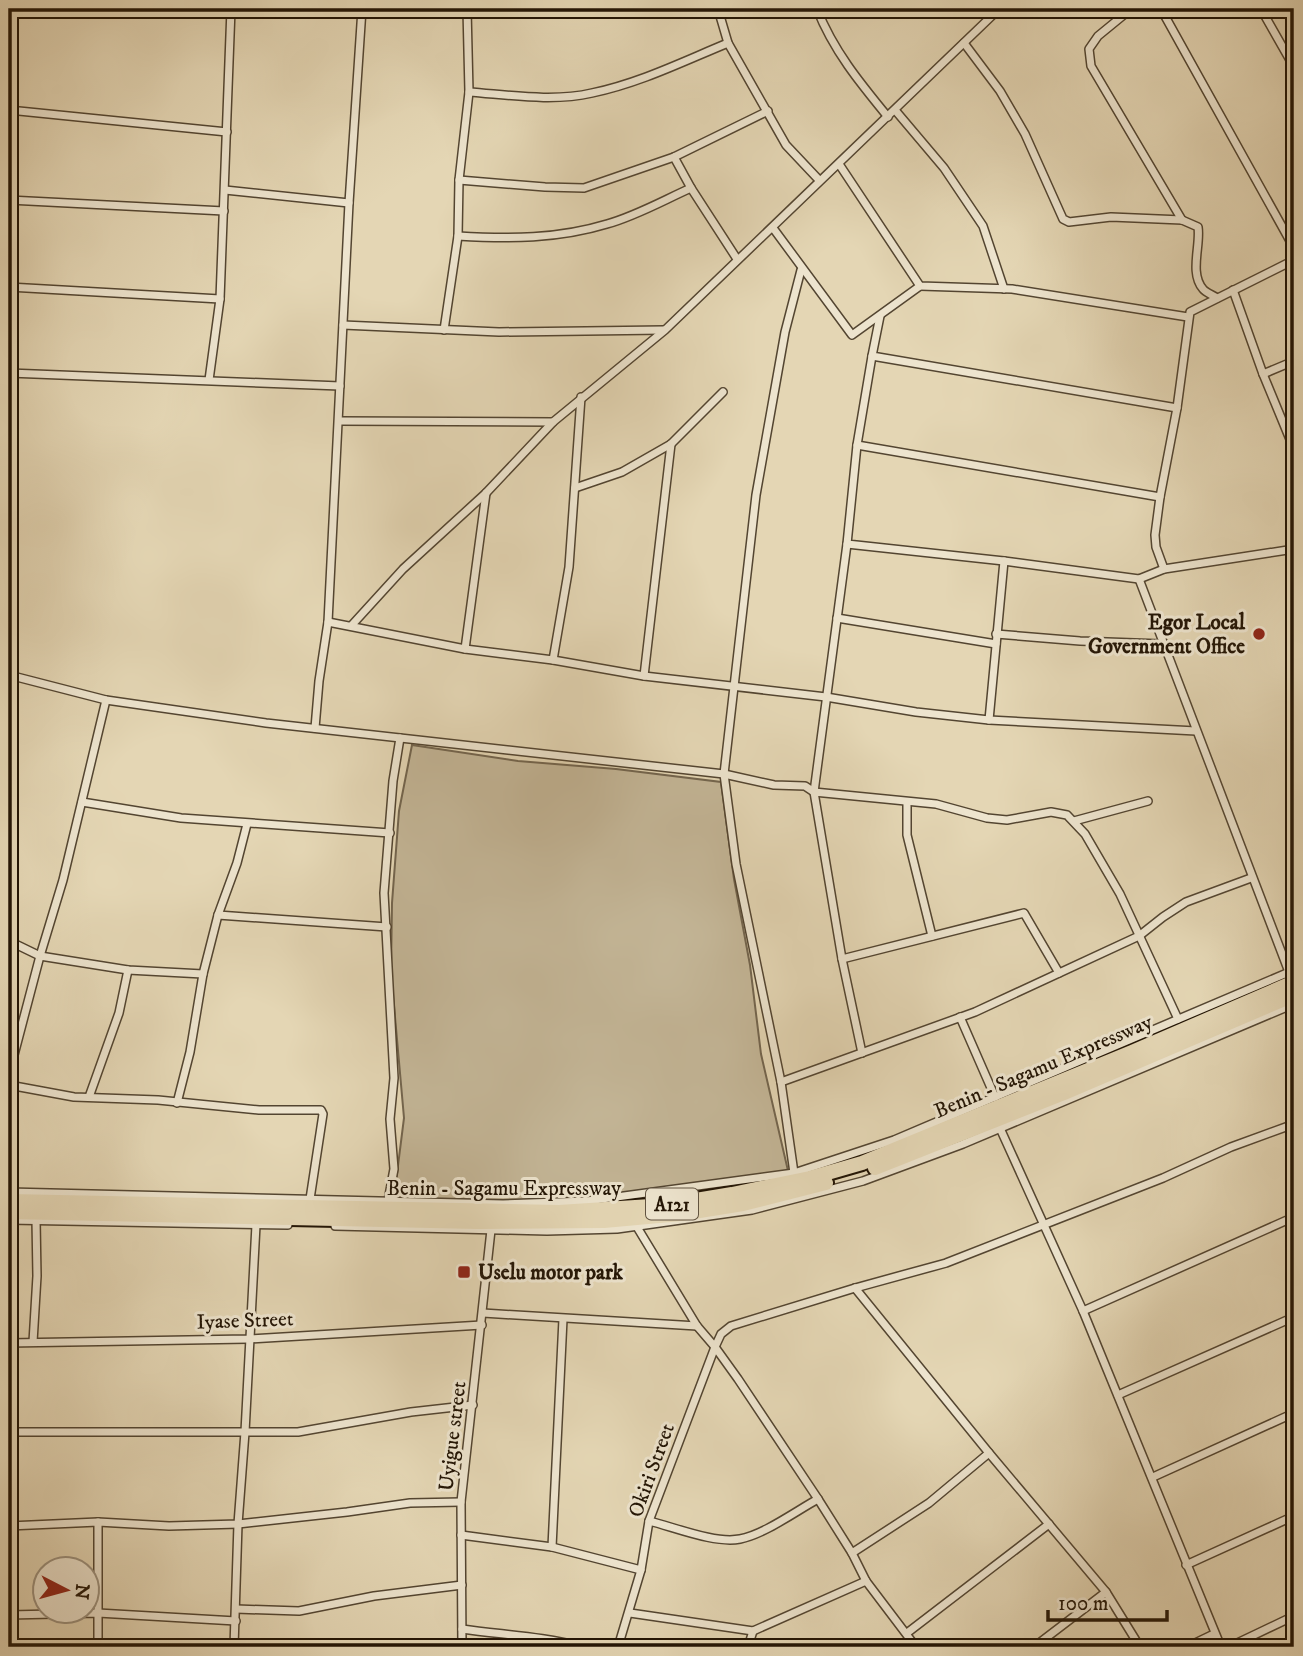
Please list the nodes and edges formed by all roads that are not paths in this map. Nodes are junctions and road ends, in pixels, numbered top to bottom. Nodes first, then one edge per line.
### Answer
1 (231, 9) edge
2 (362, 9) edge
3 (467, 9) edge
4 (718, 9) edge
5 (817, 9) edge
6 (999, 9) edge
7 (1131, 9) edge
8 (1161, 9) edge
9 (1261, 9) edge
10 (728, 43) junction
11 (964, 43) junction
12 (1294, 67) edge
13 (469, 92) junction
14 (9, 110) edge
15 (895, 110) junction
16 (768, 111) junction
17 (888, 117) junction
18 (227, 132) junction
19 (674, 157) junction
20 (839, 164) junction
21 (459, 180) junction
22 (819, 180) junction
23 (691, 188) junction
24 (225, 190) junction
25 (9, 200) edge
26 (349, 203) junction
27 (224, 211) junction
28 (1182, 220) junction
29 (773, 229) junction
30 (458, 236) junction
31 (1294, 248) edge
32 (737, 259) junction
33 (1294, 260) edge
34 (801, 270) junction
35 (920, 286) junction
36 (9, 287) edge
37 (1004, 289) junction
38 (1233, 290) junction
39 (1217, 298) junction
40 (220, 299) junction
41 (880, 316) junction
42 (1188, 317) junction
43 (343, 325) junction
44 (444, 330) junction
45 (665, 330) junction
46 (872, 356) junction
47 (1294, 361) edge
48 (9, 373) edge
49 (1263, 374) junction
50 (209, 380) junction
51 (340, 386) junction
52 (723, 392) dead end
53 (581, 397) junction
54 (1177, 408) junction
55 (339, 421) junction
56 (553, 422) junction
57 (671, 444) junction
58 (858, 445) junction
59 (1294, 449) edge
60 (575, 488) junction
61 (486, 493) junction
62 (1160, 498) junction
63 (847, 544) junction
64 (1294, 549) edge
65 (1004, 561) junction
66 (1164, 569) junction
67 (1139, 579) junction
68 (837, 618) junction
69 (328, 622) junction
70 (351, 626) junction
71 (996, 634) junction
72 (996, 644) junction
73 (1162, 644) junction
74 (466, 649) junction
75 (553, 660) junction
76 (9, 675) edge
77 (644, 676) junction
78 (735, 687) junction
79 (826, 697) junction
80 (106, 700) junction
81 (989, 720) junction
82 (315, 728) junction
83 (1196, 731) junction
84 (400, 738) junction
85 (724, 774) junction
86 (814, 792) junction
87 (1148, 800) dead end
88 (82, 802) junction
89 (907, 802) junction
90 (1074, 821) junction
91 (247, 824) junction
92 (390, 833) junction
93 (1251, 878) junction
94 (218, 915) junction
95 (387, 927) junction
96 (932, 936) junction
97 (1139, 936) junction
98 (9, 941) edge
99 (40, 956) junction
100 (842, 959) junction
101 (128, 970) junction
102 (1059, 973) junction
103 (203, 974) junction
104 (1292, 975) edge
105 (1294, 995) edge
106 (1294, 1004) edge
107 (960, 1017) junction
108 (1178, 1019) junction
109 (862, 1053) junction
110 (9, 1074) edge
111 (781, 1082) junction
112 (9, 1085) edge
113 (89, 1097) junction
114 (995, 1097) junction
115 (177, 1103) junction
116 (1294, 1124) edge
117 (999, 1125) junction
118 (915, 1148) junction
119 (794, 1172) junction
120 (9, 1192) edge
121 (310, 1199) junction
122 (9, 1201) edge
123 (388, 1201) junction
124 (9, 1212) edge
125 (1294, 1217) edge
126 (9, 1220) edge
127 (36, 1220) junction
128 (256, 1225) junction
129 (1044, 1226) junction
130 (637, 1227) junction
131 (491, 1230) junction
132 (855, 1288) junction
133 (1083, 1311) junction
134 (483, 1312) junction
135 (1294, 1317) edge
136 (563, 1319) junction
137 (482, 1325) junction
138 (697, 1326) junction
139 (248, 1339) junction
140 (33, 1342) junction
141 (9, 1343) edge
142 (715, 1347) junction
143 (1118, 1395) junction
144 (473, 1405) junction
145 (1294, 1413) edge
146 (9, 1432) edge
147 (246, 1432) junction
148 (989, 1453) junction
149 (1153, 1477) junction
150 (818, 1499) junction
151 (461, 1502) junction
152 (1294, 1516) edge
153 (649, 1521) junction
154 (97, 1522) junction
155 (238, 1524) junction
156 (1049, 1524) junction
157 (9, 1525) edge
158 (461, 1535) junction
159 (552, 1547) junction
160 (852, 1553) junction
161 (97, 1554) edge
162 (1186, 1565) junction
163 (641, 1570) junction
164 (866, 1581) junction
165 (462, 1585) junction
166 (1106, 1592) junction
167 (236, 1609) junction
168 (629, 1612) junction
169 (102, 1613) edge
170 (32, 1614) edge
171 (9, 1615) edge
172 (1294, 1616) edge
173 (236, 1621) junction
174 (98, 1624) edge
175 (462, 1629) junction
176 (753, 1631) junction
177 (907, 1633) junction
178 (1214, 1634) junction
179 (98, 1647) edge
180 (234, 1647) edge
181 (462, 1647) edge
182 (582, 1647) edge
183 (618, 1647) edge
184 (748, 1647) edge
185 (916, 1647) edge
186 (1034, 1647) edge
187 (1140, 1647) edge
188 (1187, 1647) edge
189 (1221, 1647) edge
190 (1229, 1647) edge

1 - 18 street
2 - 26 street
3 - 13 street
4 - 10 street
5 - 17 street
6 - 11 street
7 - 28 street
8 - 31 street
9 - 12 street
10 - 13 street
10 - 16 street
11 - 15 street
11 - 28 street
13 - 21 street
14 - 18 street
15 - 17 street
15 - 37 street
16 - 19 street
16 - 22 street
17 - 20 street
18 - 24 street
19 - 21 street
19 - 23 street
20 - 22 street
20 - 35 street
21 - 30 street
22 - 29 street
23 - 30 street
23 - 32 street
24 - 26 street
24 - 27 street
25 - 27 street
26 - 43 street
27 - 40 street
28 - 39 street
29 - 32 street
29 - 34 street
30 - 44 street
32 - 45 street
33 - 38 street
34 - 41 street
34 - 78 street
35 - 37 street
35 - 41 street
36 - 40 street
37 - 42 street
38 - 39 street
38 - 49 street
39 - 42 street
40 - 50 street
41 - 46 street
42 - 54 street
43 - 44 street
43 - 51 street
44 - 45 street
45 - 53 street
46 - 54 street
46 - 58 street
47 - 49 street
48 - 50 street
49 - 59 street
50 - 51 street
51 - 55 street
52 - 57 street
53 - 56 street
53 - 60 street
54 - 62 street
55 - 56 street
55 - 69 street
56 - 61 street
57 - 60 street
57 - 77 street
58 - 62 street
58 - 63 street
60 - 75 street
61 - 70 street
61 - 74 street
62 - 66 street
63 - 65 street
63 - 68 street
64 - 66 street
65 - 67 street
65 - 71 street
66 - 67 street
67 - 73 street
68 - 72 street
68 - 79 street
69 - 70 street
69 - 82 street
70 - 74 street
71 - 72 street
71 - 73 street
72 - 81 street
73 - 83 street
74 - 75 street
75 - 77 street
76 - 80 street
77 - 78 street
78 - 79 street
78 - 85 street
79 - 81 street
79 - 86 street
80 - 82 street
80 - 88 street
81 - 83 street
82 - 84 street
83 - 93 street
84 - 85 street
84 - 92 street
85 - 86 street
85 - 111 street
86 - 89 street
86 - 100 street
87 - 90 street
88 - 91 street
88 - 99 street
89 - 90 street
89 - 96 street
90 - 97 street
91 - 92 street
91 - 94 street
92 - 95 street
93 - 97 street
93 - 104 street
94 - 95 street
94 - 103 street
95 - 123 street
96 - 100 street
96 - 102 street
97 - 102 street
97 - 108 street
98 - 99 street
99 - 101 street
99 - 110 street
100 - 109 street
101 - 103 street
101 - 113 street
102 - 107 street
103 - 115 street
104 - 108 street
104 - 118 highway, Benin - Sagamu Expressway / A121
105 - 117 highway, A121
106 - 117 street
107 - 109 street
107 - 114 street
108 - 114 street
109 - 111 street
111 - 119 street
112 - 113 street
113 - 115 street
114 - 119 street
115 - 121 street
116 - 129 street
117 - 118 highway, A121
117 - 129 street
117 - 130 street
118 - 122 highway, Benin - Sagamu Expressway / A121
118 - 124 highway, A121
119 - 123 street
120 - 121 street
121 - 123 street
125 - 133 street
126 - 127 street
127 - 128 street
127 - 140 street
128 - 131 street
128 - 139 street
129 - 132 street
129 - 133 street
130 - 131 street
130 - 138 street
131 - 134 street, Uyigue street
132 - 142 street
132 - 148 street
133 - 143 street
134 - 136 street
134 - 137 street, Uyigue street
135 - 143 street
136 - 138 street
136 - 159 street
137 - 139 street, Iyase Street
137 - 144 street, Uyigue street
138 - 142 street
139 - 140 street, Iyase Street
139 - 147 street
140 - 141 street, Iyase Street
142 - 150 street
142 - 153 street, Okiri Street
143 - 149 street
144 - 147 street
144 - 151 street, Uyigue street
145 - 149 street
146 - 147 street
147 - 155 street
148 - 156 street
148 - 160 street
149 - 162 street
150 - 153 street
150 - 160 street
151 - 155 street
151 - 158 street, Uyigue street
152 - 162 street
153 - 163 street, Okiri Street
154 - 155 street
154 - 157 street
154 - 161 street
155 - 167 street
156 - 166 street
156 - 177 street
158 - 159 street
158 - 165 street, Uyigue street
159 - 163 street
160 - 164 street
162 - 178 street
163 - 168 street, Okiri Street
164 - 176 street
164 - 177 street
165 - 167 street
165 - 175 street, Uyigue street
166 - 186 street
166 - 187 street
167 - 173 street
168 - 176 street
168 - 183 street, Okiri Street
169 - 173 street
170 - 171 street
172 - 190 street
173 - 180 street
174 - 179 street
175 - 181 street, Uyigue street
175 - 182 street
176 - 184 street
177 - 185 street
178 - 188 street
178 - 189 street

